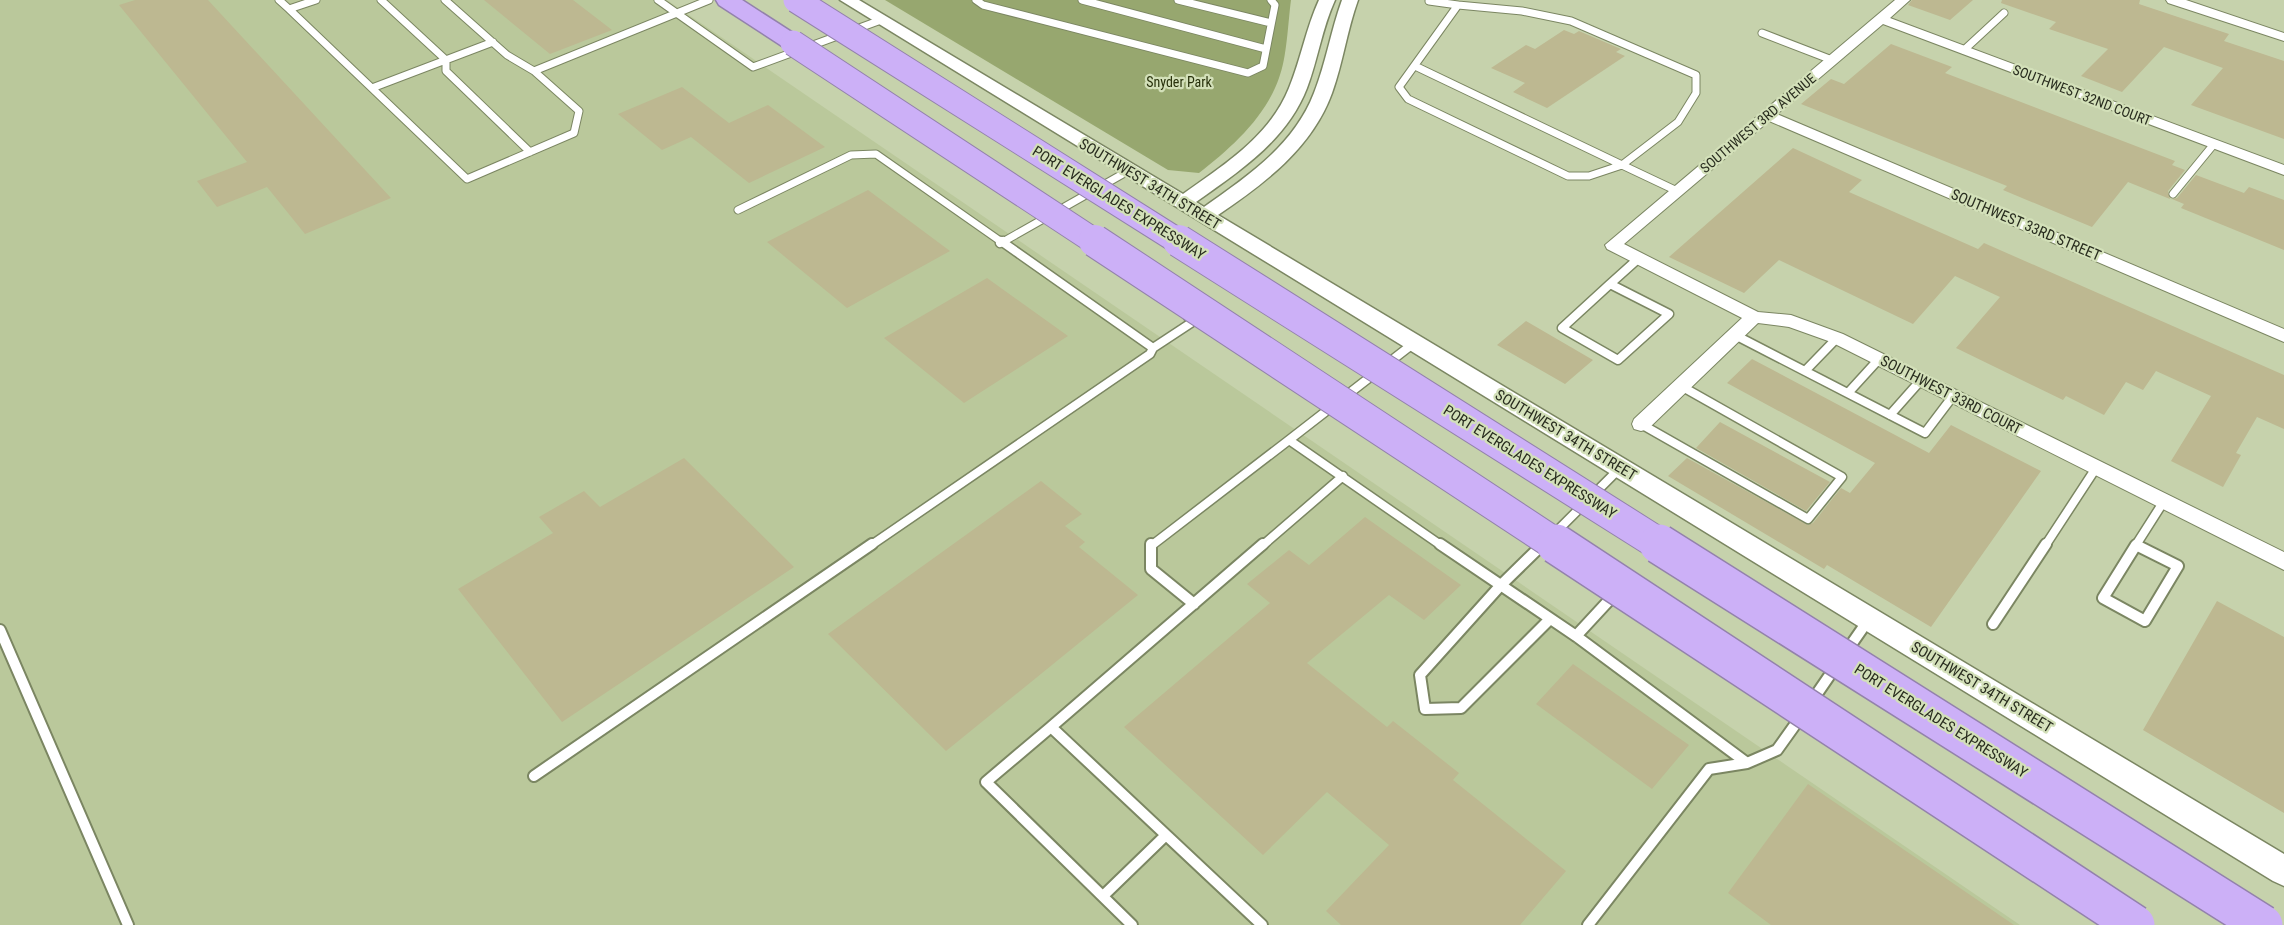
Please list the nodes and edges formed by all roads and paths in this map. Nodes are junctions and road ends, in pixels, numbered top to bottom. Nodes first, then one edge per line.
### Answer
1 (279, 0) edge
2 (316, 0) edge
3 (381, 0) edge
4 (445, 0) edge
5 (658, 0) edge
6 (709, 0) edge
7 (727, 0) edge
8 (796, 0) edge
9 (848, 0) edge
10 (976, 0) edge
11 (1082, 0) edge
12 (1178, 0) edge
13 (1271, 0) edge
14 (1327, 0) edge
15 (1350, 0) edge
16 (1421, 0) edge
17 (1428, 0) edge
18 (1903, 0) edge
19 (2173, 0) edge
20 (1458, 5) junction
21 (289, 9) junction
22 (2004, 13) dead end
23 (676, 14) junction
24 (1881, 19) junction
25 (880, 20) junction
26 (1271, 23) junction
27 (1761, 33) dead end
28 (2284, 37) edge
29 (493, 42) junction
30 (1266, 49) junction
31 (1964, 50) junction
32 (446, 60) junction
33 (1832, 60) junction
34 (1415, 66) junction
35 (534, 71) junction
36 (372, 88) junction
37 (1768, 115) junction
38 (2214, 144) junction
39 (530, 152) junction
40 (1622, 165) junction
41 (2284, 170) edge
42 (1128, 171) junction
43 (1677, 191) junction
44 (2173, 194) dead end
45 (1182, 203) junction
46 (738, 210) dead end
47 (1204, 216) junction
48 (1043, 219) junction
49 (1052, 226) dead end
50 (1000, 243) junction
51 (1613, 245) joint
52 (1639, 258) junction
53 (1610, 284) junction
54 (1185, 314) dead end
55 (1754, 317) junction
56 (1734, 335) junction
57 (2284, 336) edge
58 (1837, 338) junction
59 (1414, 344) junction
60 (1153, 348) junction
61 (1879, 359) junction
62 (1805, 371) junction
63 (1921, 380) junction
64 (1681, 386) junction
65 (1848, 393) junction
66 (1953, 396) junction
67 (1890, 415) junction
68 (1641, 424) joint
69 (1289, 440) junction
70 (1620, 468) junction
71 (2096, 468) junction
72 (1343, 476) junction
73 (2164, 501) junction
74 (2136, 545) junction
75 (2284, 561) edge
76 (1500, 586) junction
77 (1613, 596) dead end
78 (1194, 604) junction
79 (1550, 619) junction
80 (1869, 619) junction
81 (1992, 624) dead end
82 (0, 630) edge
83 (1576, 636) junction
84 (1051, 727) junction
85 (1747, 763) junction
86 (534, 776) dead end
87 (1167, 835) junction
88 (2284, 871) edge
89 (1103, 896) junction
90 (128, 925) edge
91 (1132, 925) edge
92 (1262, 925) edge
93 (1588, 925) edge
94 (2135, 925) edge
95 (2263, 925) edge

1 - 21 lane
2 - 21 lane
3 - 32 lane
4 - 29 lane
5 - 23 lane
6 - 23 lane
7 - 94 highway, bridge
8 - 95 highway, PORT EVERGLADES EXPRESSWAY, bridge
9 - 25 street, SOUTHWEST 34TH STREET
10 - 30 lane
11 - 30 lane
12 - 26 lane
13 - 26 lane
14 - 45 street
15 - 47 street
16 - 17 lane
17 - 20 lane
18 - 24 street, SOUTHWEST 3RD AVENUE
19 - 28 street
20 - 34 lane
20 - 40 lane
21 - 36 lane
22 - 31 lane
23 - 25 lane
23 - 35 lane
24 - 31 street, SOUTHWEST 32ND COURT
24 - 33 street, SOUTHWEST 3RD AVENUE
25 - 42 street, SOUTHWEST 34TH STREET
26 - 30 lane
27 - 33 lane
29 - 32 lane
29 - 35 lane
31 - 38 street, SOUTHWEST 32ND COURT
32 - 36 lane
32 - 39 lane
33 - 37 street, SOUTHWEST 3RD AVENUE
34 - 40 lane
34 - 40 lane
35 - 39 lane
36 - 39 lane
37 - 43 street, SOUTHWEST 3RD AVENUE
37 - 57 street, SOUTHWEST 33RD STREET
38 - 41 street, SOUTHWEST 32ND COURT
38 - 44 lane
40 - 43 lane
42 - 45 street, SOUTHWEST 34TH STREET
42 - 48 lane
43 - 51 street, SOUTHWEST 3RD AVENUE
45 - 47 street, SOUTHWEST 34TH STREET
46 - 50 lane
47 - 59 street, SOUTHWEST 34TH STREET
48 - 49 lane
48 - 50 lane
50 - 60 lane
51 - 52 street, SOUTHWEST 33RD COURT
52 - 53 lane
52 - 55 street, SOUTHWEST 33RD COURT
53 - 53 lane
54 - 60 lane
55 - 56 street
55 - 58 street, SOUTHWEST 33RD COURT
56 - 62 lane
56 - 64 street
58 - 61 street, SOUTHWEST 33RD COURT
58 - 62 lane
59 - 69 lane
59 - 70 street, SOUTHWEST 34TH STREET
60 - 86 lane
61 - 63 street, SOUTHWEST 33RD COURT
61 - 65 lane
62 - 65 lane
63 - 66 street, SOUTHWEST 33RD COURT
63 - 67 lane
64 - 68 street
64 - 68 lane
65 - 67 lane
66 - 67 lane
66 - 71 street, SOUTHWEST 33RD COURT
69 - 72 lane
69 - 78 lane
70 - 76 lane
70 - 80 street, SOUTHWEST 34TH STREET
71 - 73 street, SOUTHWEST 33RD COURT
71 - 81 lane
72 - 76 lane
72 - 78 lane
73 - 74 lane
73 - 75 street, SOUTHWEST 33RD COURT
74 - 74 lane
76 - 79 lane
76 - 79 lane
77 - 83 lane
78 - 84 lane
79 - 83 lane
80 - 85 lane
80 - 88 street, SOUTHWEST 34TH STREET
82 - 90 lane
83 - 85 lane
84 - 87 lane
84 - 89 lane
85 - 93 lane
87 - 89 lane
87 - 92 lane
89 - 91 lane

